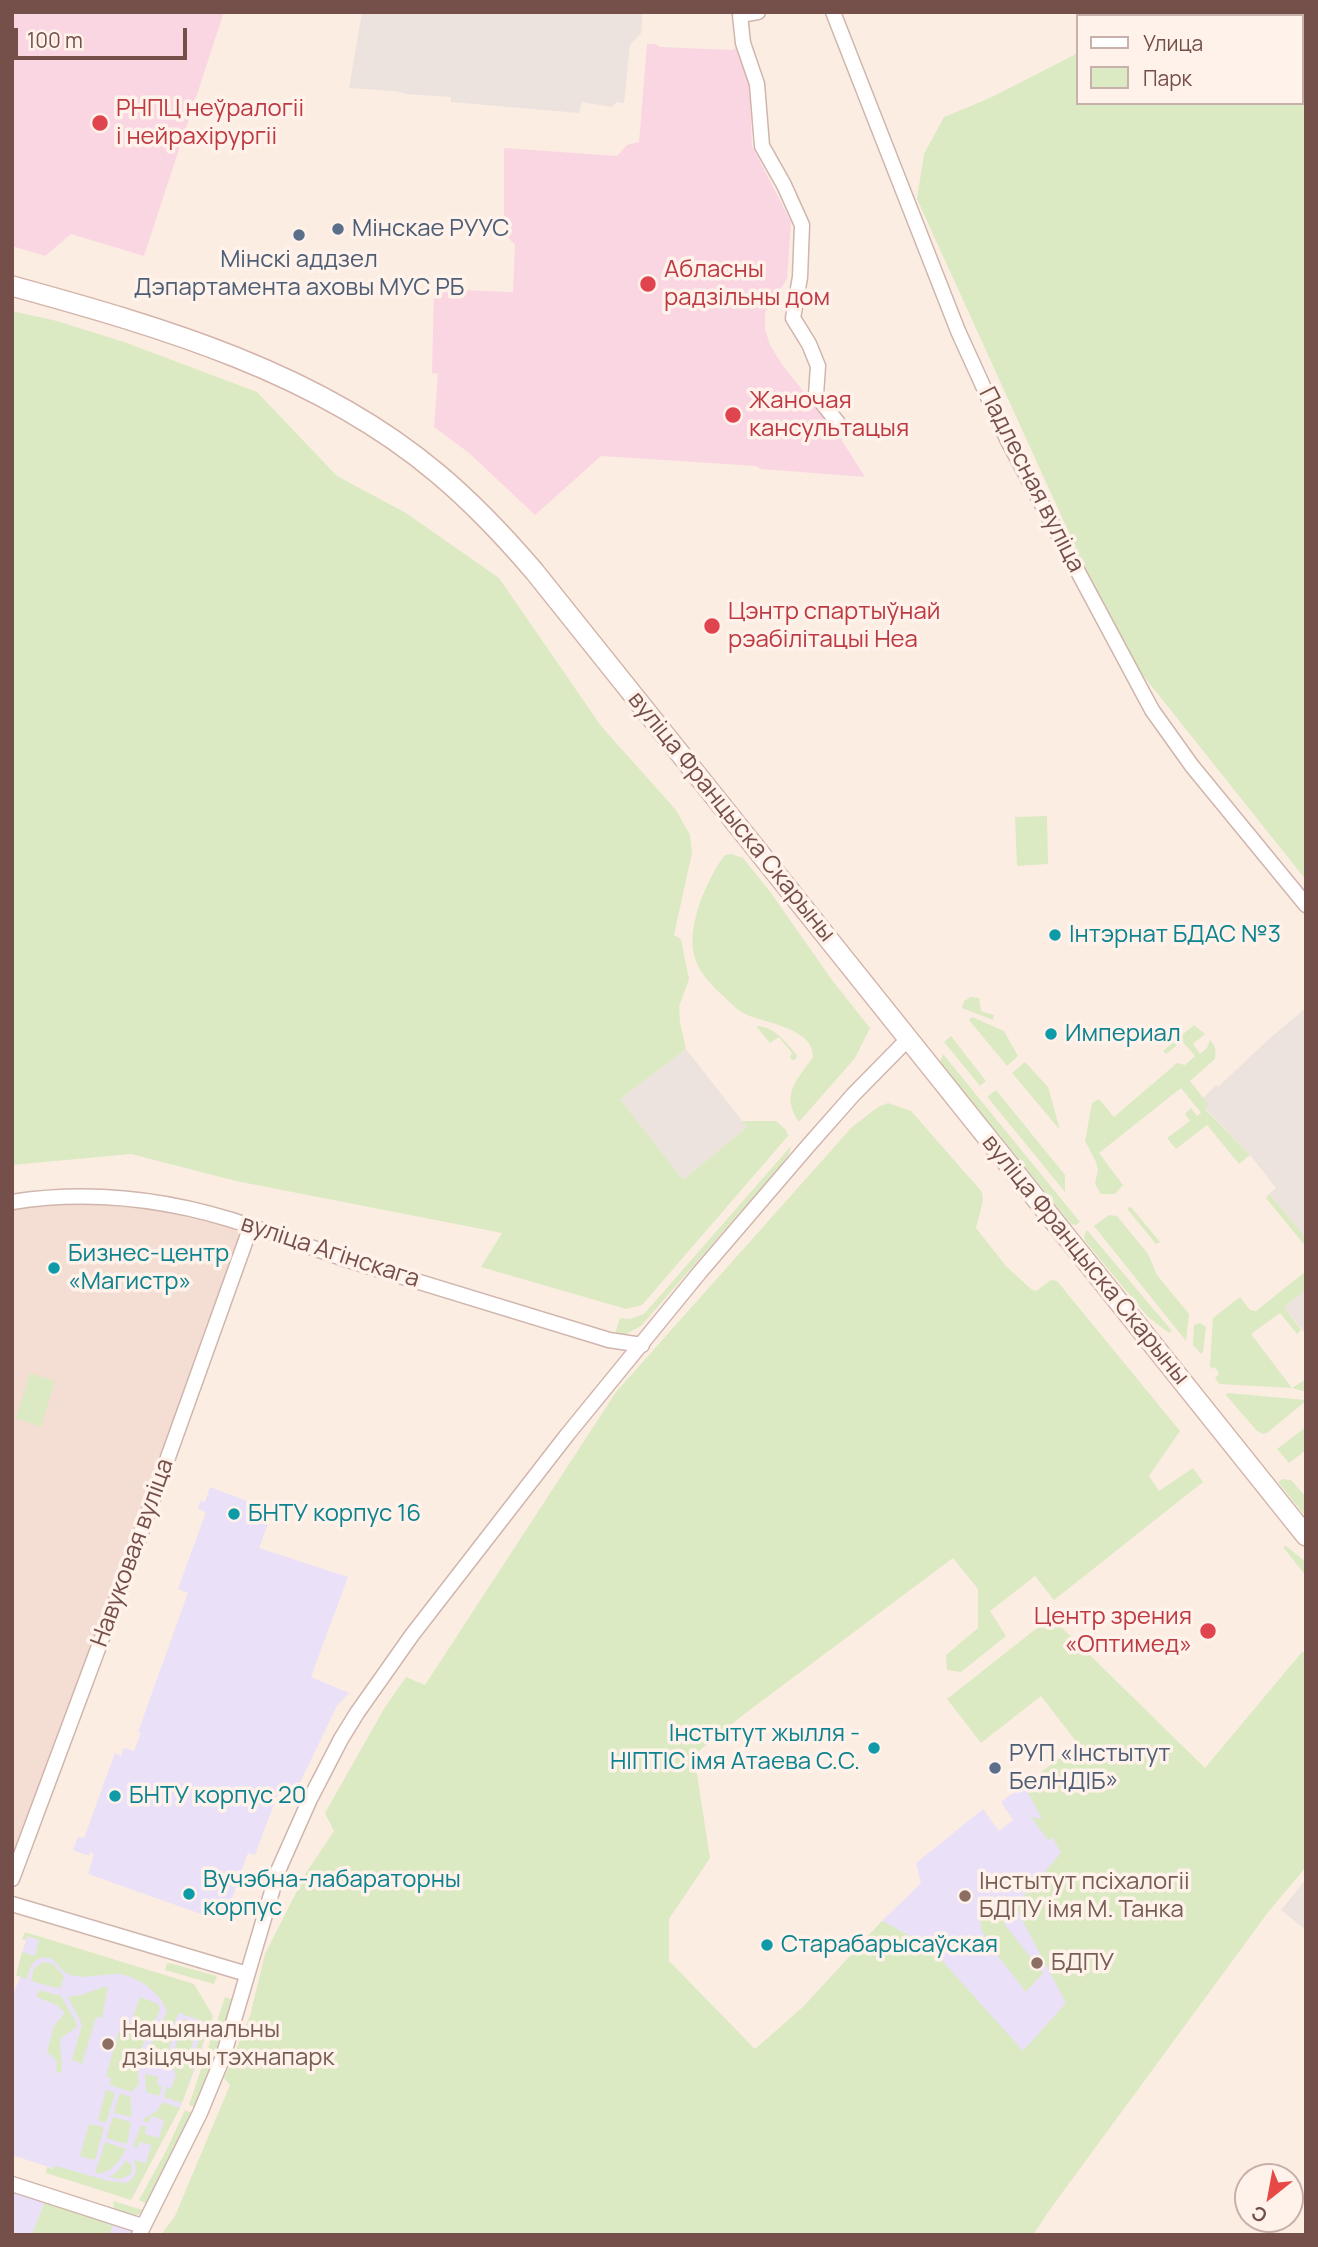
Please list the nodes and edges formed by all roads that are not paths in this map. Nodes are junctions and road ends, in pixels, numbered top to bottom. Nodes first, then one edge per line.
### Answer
1 (758, 12) edge
2 (833, 12) edge
3 (12, 286) edge
4 (838, 424) dead end
5 (1306, 905) edge
6 (909, 1038) junction
7 (12, 1202) edge
8 (251, 1226) junction
9 (642, 1345) junction
10 (1306, 1536) edge
11 (12, 1879) edge
12 (12, 1904) edge
13 (247, 1975) junction
14 (12, 2184) edge
15 (141, 2230) edge

1 - 4 street
2 - 5 street, Падлесная вуліца
3 - 6 main road, вуліца Францыска Скарыны
6 - 9 street
6 - 10 main road, вуліца Францыска Скарыны
7 - 8 street, вуліца Агінскага
8 - 9 street, вуліца Агінскага
8 - 11 street, Навуковая вуліца
9 - 13 street
12 - 13 street
13 - 15 street
14 - 15 street

